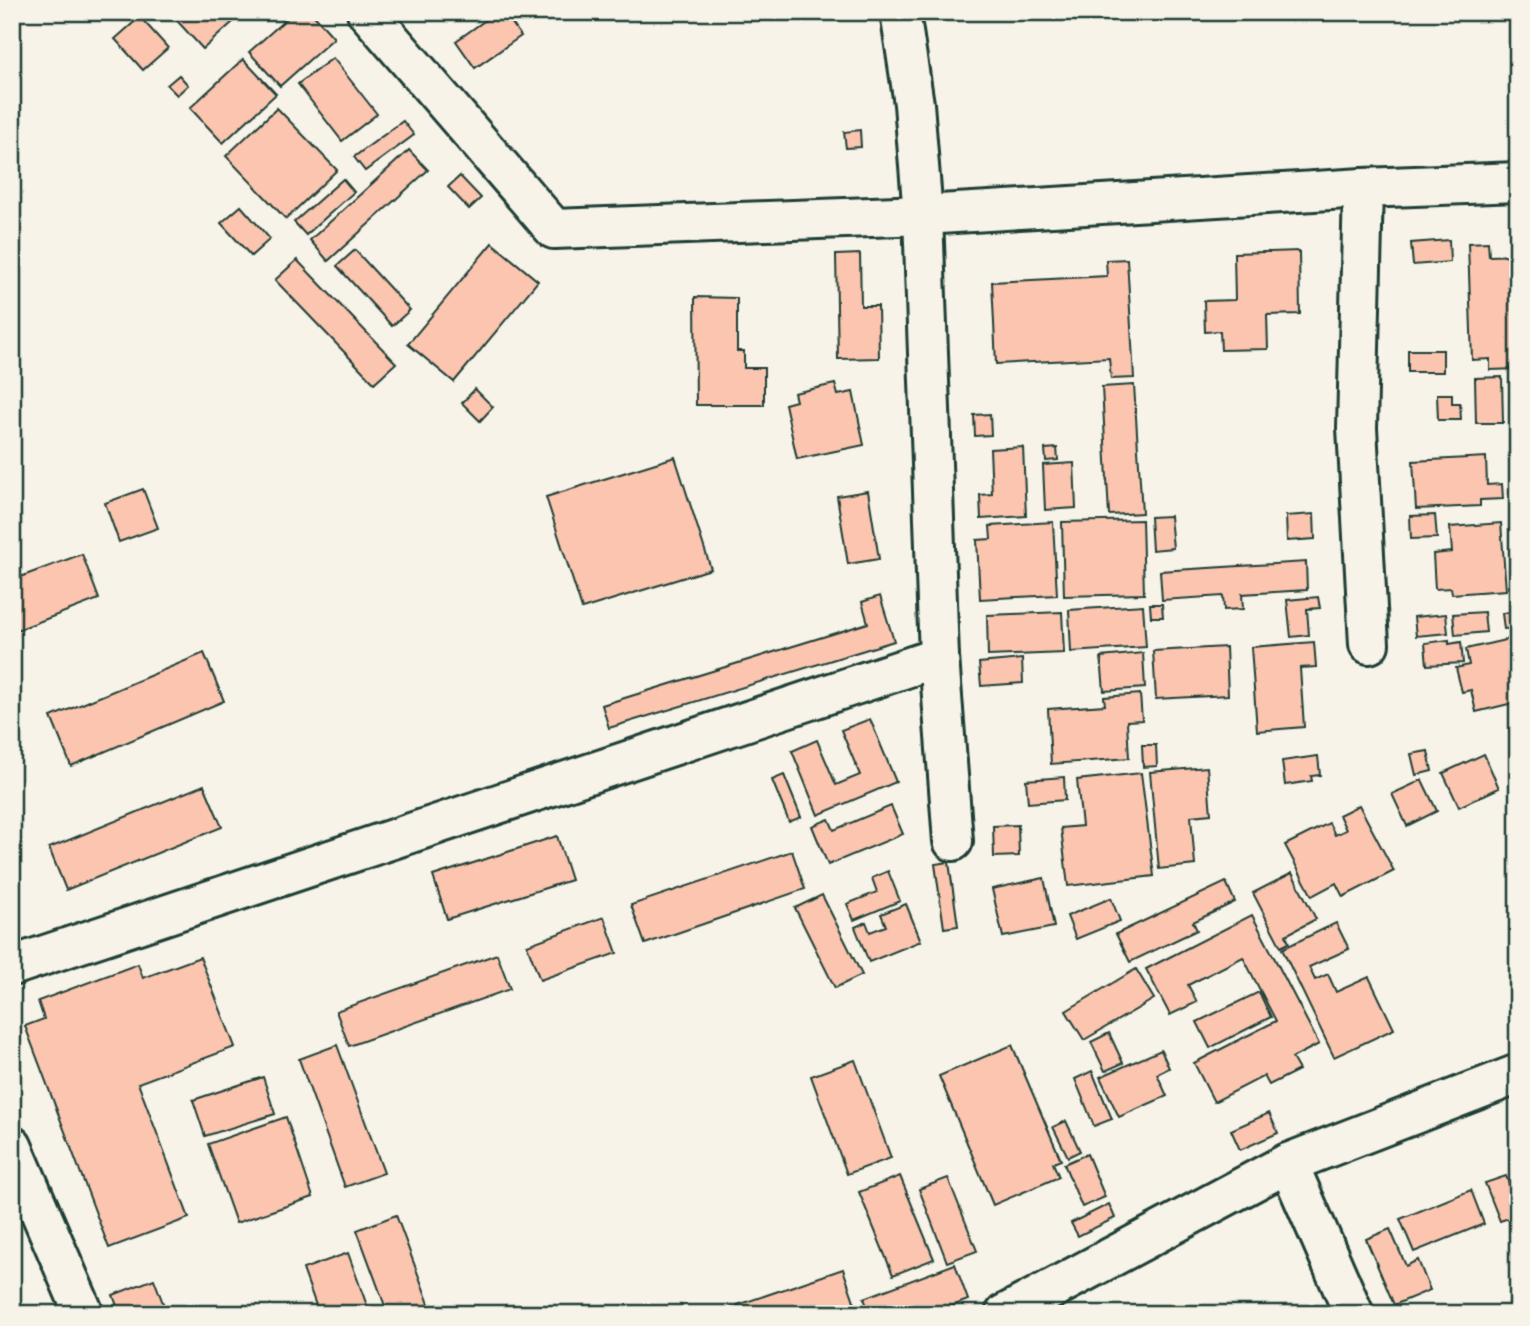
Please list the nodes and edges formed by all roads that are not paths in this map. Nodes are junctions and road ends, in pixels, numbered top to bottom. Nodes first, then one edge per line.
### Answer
1 (367, 12) edge
2 (900, 12) edge
3 (1518, 182) edge
4 (1363, 188) junction
5 (923, 215) junction
6 (1369, 644) dead end
7 (939, 657) junction
8 (953, 841) dead end
9 (12, 966) edge
10 (1518, 1073) edge
11 (12, 1146) edge
12 (1288, 1163) junction
13 (84, 1314) edge
14 (1005, 1314) edge
15 (1354, 1314) edge

1 - 5 street
2 - 5 street
3 - 4 street
4 - 5 street
4 - 6 street
5 - 7 street
7 - 8 street
7 - 9 street
10 - 12 street
11 - 13 street
12 - 14 street
12 - 15 street

